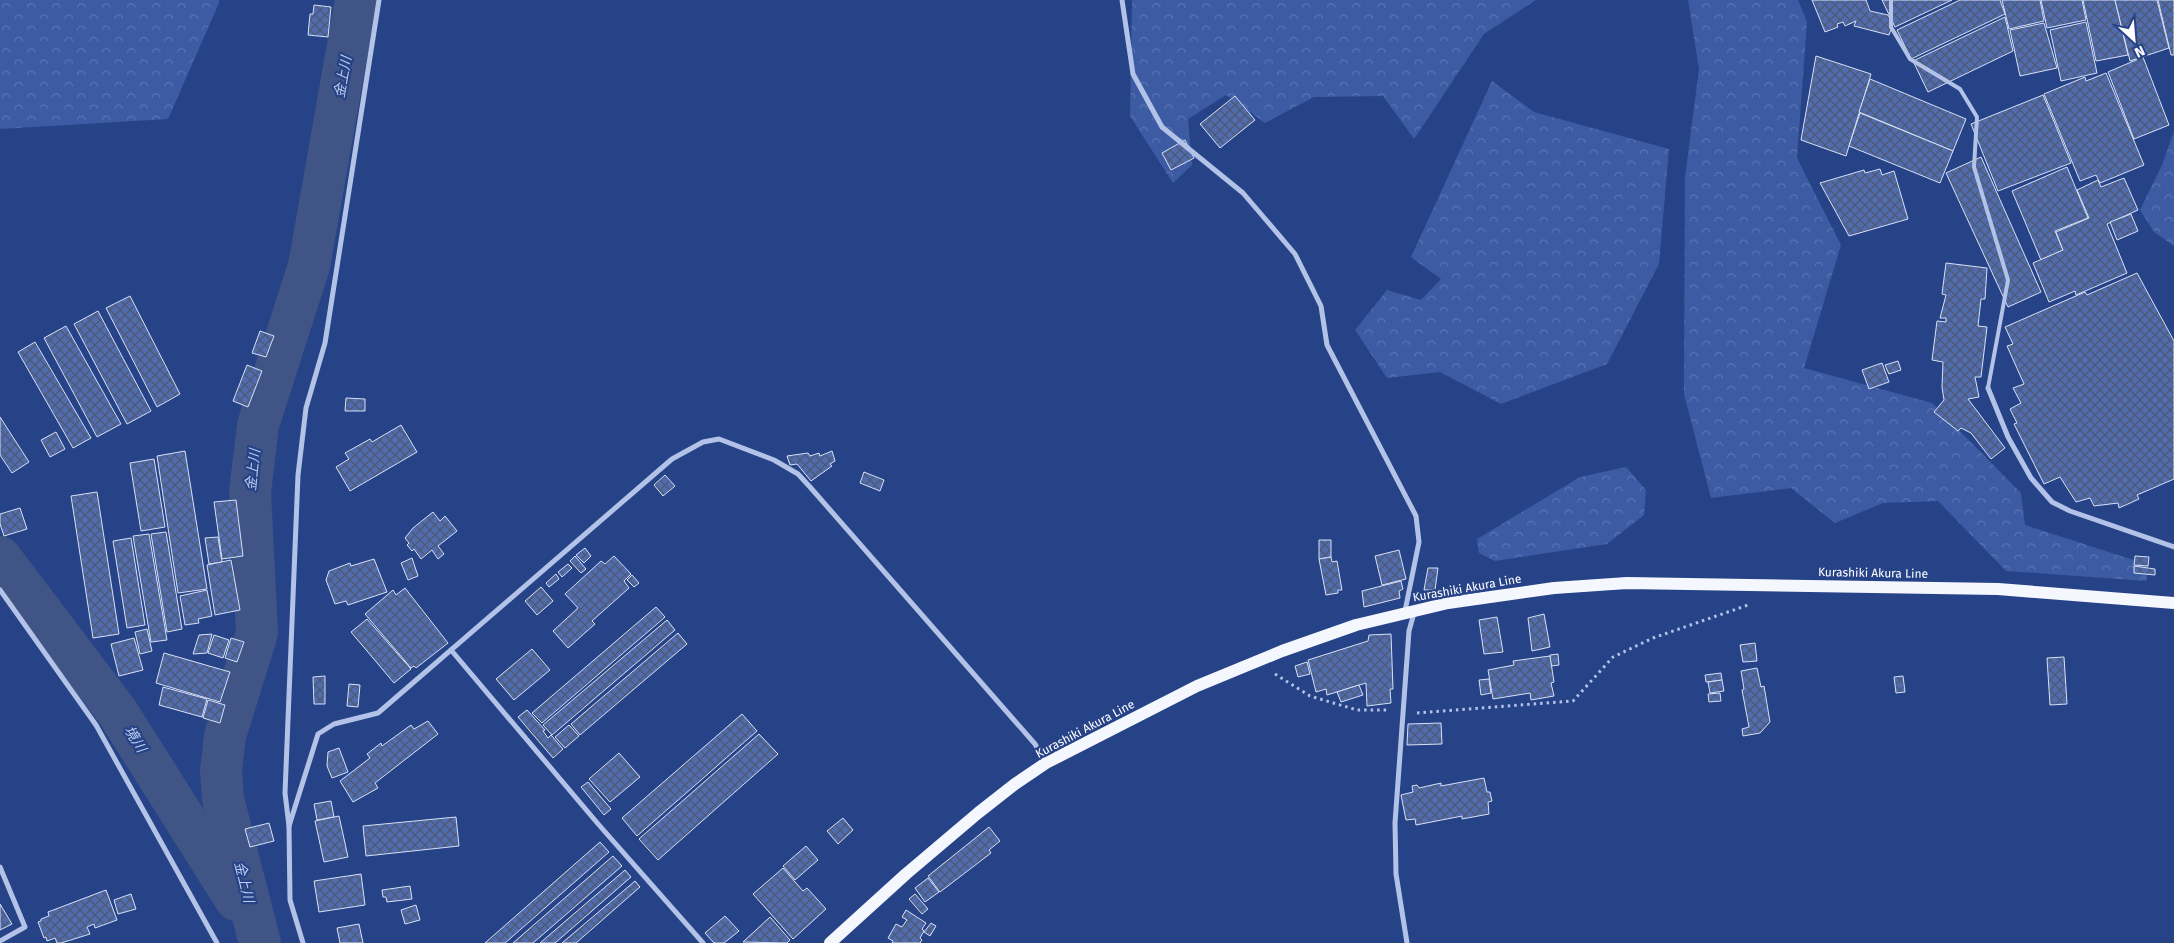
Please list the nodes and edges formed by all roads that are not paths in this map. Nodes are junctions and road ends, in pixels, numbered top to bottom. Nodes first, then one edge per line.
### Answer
1 (379, 0) edge
2 (1122, 0) edge
3 (1891, 0) edge
4 (1988, 388) joint
5 (2174, 547) edge
6 (0, 591) edge
7 (2174, 603) edge
8 (1410, 612) junction
9 (451, 650) junction
10 (1046, 763) junction
11 (289, 826) junction
12 (0, 867) edge
13 (0, 941) edge
14 (217, 943) edge
15 (303, 943) edge
16 (702, 943) edge
17 (830, 943) edge
18 (1407, 943) edge

1 - 11 street
2 - 8 street
3 - 4 lane
4 - 5 street
6 - 14 street
7 - 8 main road, Kurashiki Akura Line
8 - 10 main road, Kurashiki Akura Line
8 - 18 street
9 - 10 street
9 - 11 street
9 - 16 street
10 - 17 main road, Kurashiki Akura Line
11 - 15 street
12 - 13 street

